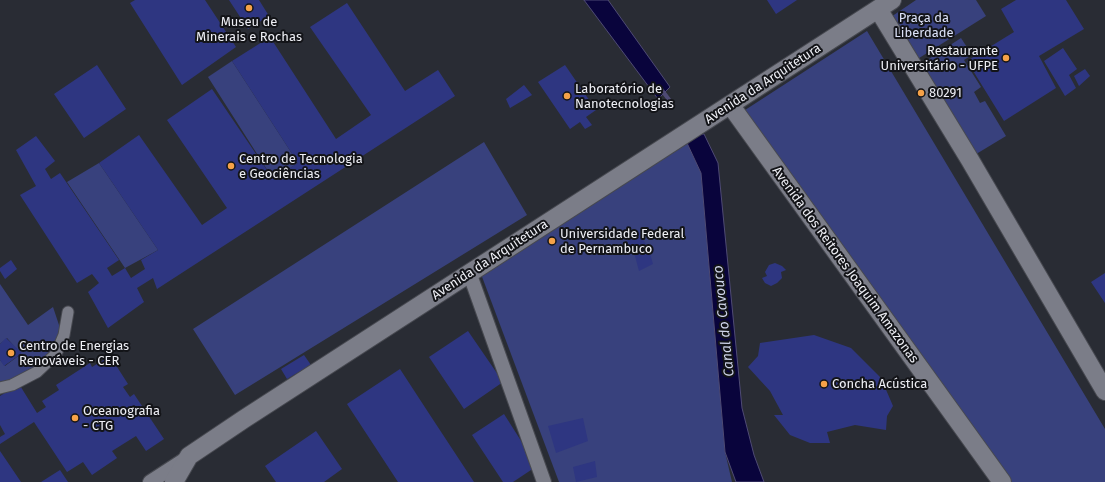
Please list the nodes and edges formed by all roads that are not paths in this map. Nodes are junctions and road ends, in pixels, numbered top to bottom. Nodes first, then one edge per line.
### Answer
1 (885, 4) edge
2 (731, 106) junction
3 (469, 272) junction
4 (68, 312) dead end
5 (0, 388) edge
6 (1105, 391) edge
7 (189, 456) junction
8 (150, 482) edge
9 (174, 482) edge
10 (544, 482) edge
11 (1002, 482) edge

1 - 2 street, Avenida da Arquitetura
1 - 6 street
2 - 3 street, Avenida da Arquitetura
2 - 11 street, Avenida dos Reitores Joaquim Amazonas
3 - 7 street, Avenida da Arquitetura
3 - 10 street
4 - 5 street
7 - 8 street, Avenida da Arquitetura
7 - 9 street

